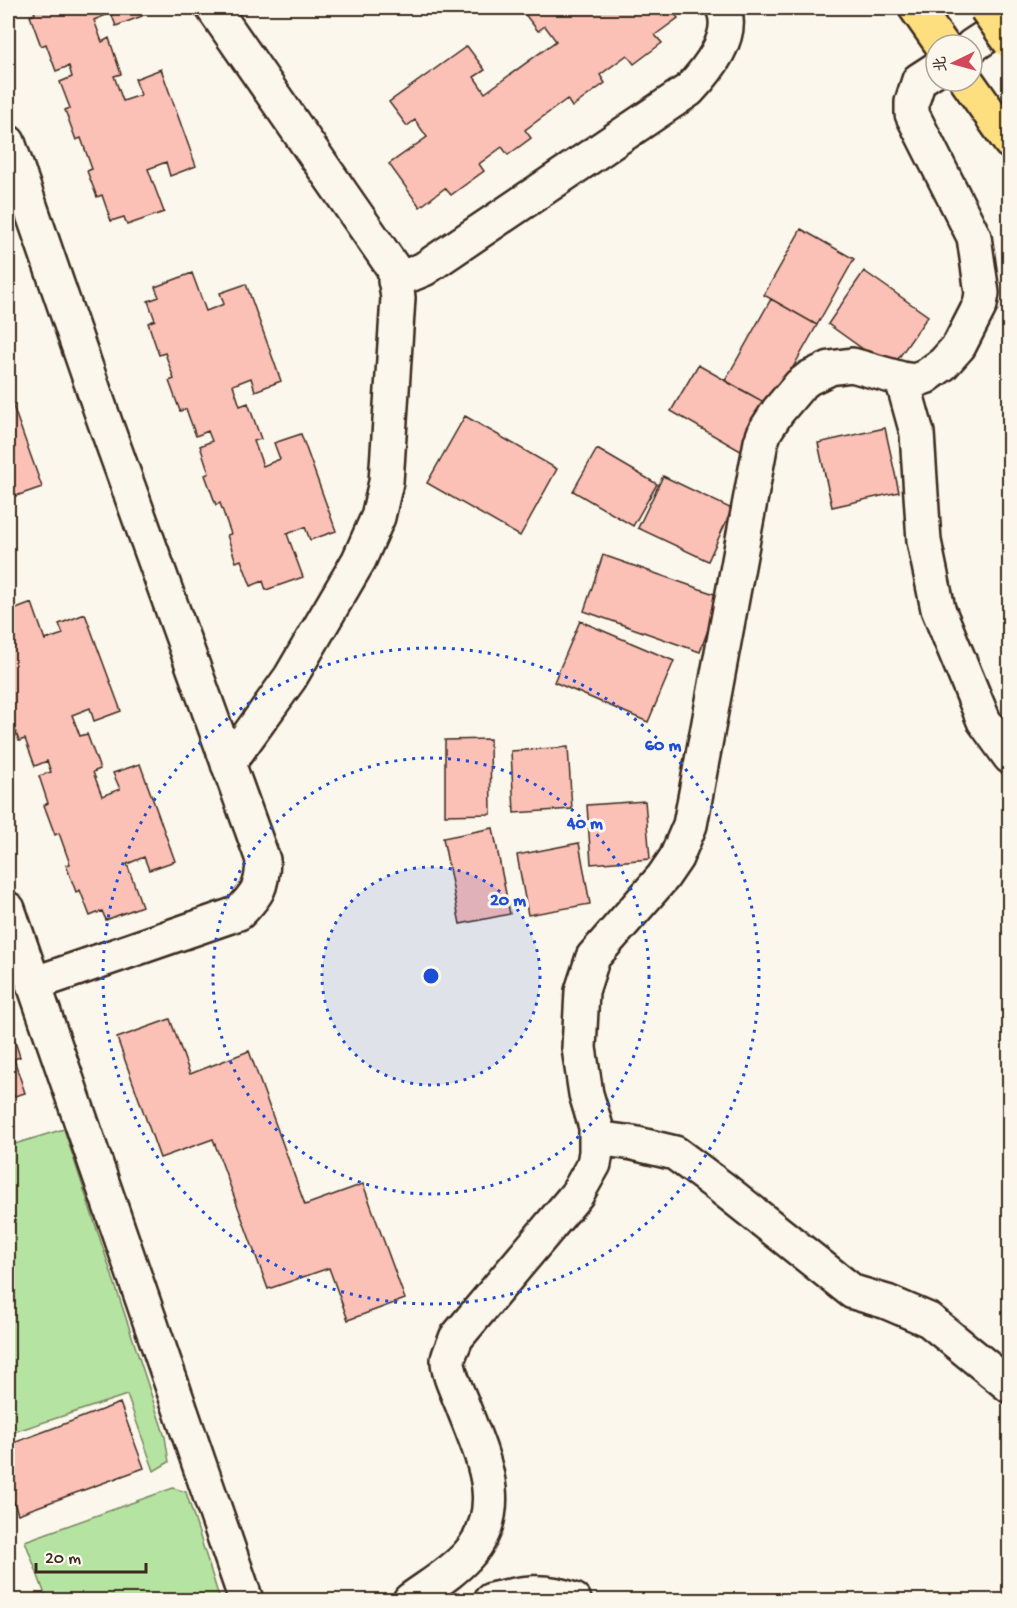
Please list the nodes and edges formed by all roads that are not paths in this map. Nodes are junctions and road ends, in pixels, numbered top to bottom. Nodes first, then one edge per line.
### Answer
1 (213, 8) edge
2 (723, 8) edge
3 (916, 8) edge
4 (986, 8) edge
5 (1010, 21) edge
6 (934, 33) edge
7 (984, 38) edge
8 (1010, 42) edge
9 (924, 77) edge
10 (975, 93) edge
11 (1004, 134) edge
12 (8, 142) edge
13 (395, 281) junction
14 (903, 380) junction
15 (1010, 757) edge
16 (228, 764) junction
17 (8, 909) edge
18 (33, 984) junction
19 (596, 1138) junction
20 (1010, 1386) edge
21 (246, 1600) edge
22 (410, 1600) edge
23 (490, 1600) edge
24 (574, 1600) edge

1 - 13 street
2 - 13 street
3 - 6 highway
4 - 8 highway, bridge
5 - 7 street
9 - 14 street
10 - 11 highway
12 - 16 street
13 - 16 street
14 - 15 street
14 - 19 street
16 - 18 street
17 - 18 street
18 - 21 street
19 - 20 street
19 - 22 street
23 - 24 street

